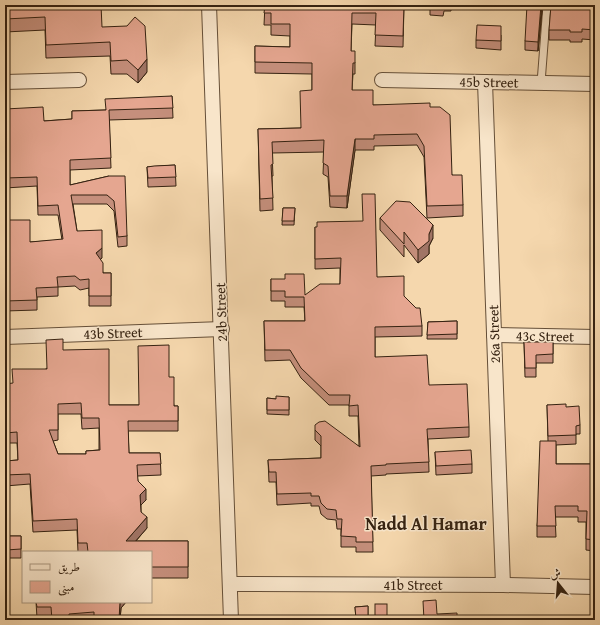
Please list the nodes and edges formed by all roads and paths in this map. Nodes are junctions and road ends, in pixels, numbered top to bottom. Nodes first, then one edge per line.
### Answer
1 (209, 5) edge
2 (547, 5) edge
3 (79, 80) dead end
4 (382, 80) dead end
5 (5, 82) edge
6 (486, 82) junction
7 (541, 83) junction
8 (595, 84) edge
9 (222, 329) junction
10 (494, 335) junction
11 (5, 337) edge
12 (595, 337) edge
13 (230, 584) junction
14 (503, 585) junction
15 (595, 587) edge
16 (231, 620) edge

1 - 9 street, 24b Street
2 - 7 lane
3 - 5 street
4 - 6 street, 45b Street
6 - 7 street, 45b Street
6 - 10 street, 26a Street
7 - 8 street, 45b Street
9 - 11 street, 43b Street
9 - 13 street, 24b Street
10 - 12 street, 43c Street
10 - 14 street, 26a Street
13 - 14 street, 41b Street
13 - 16 street, 24b Street
14 - 15 street, 41b Street

